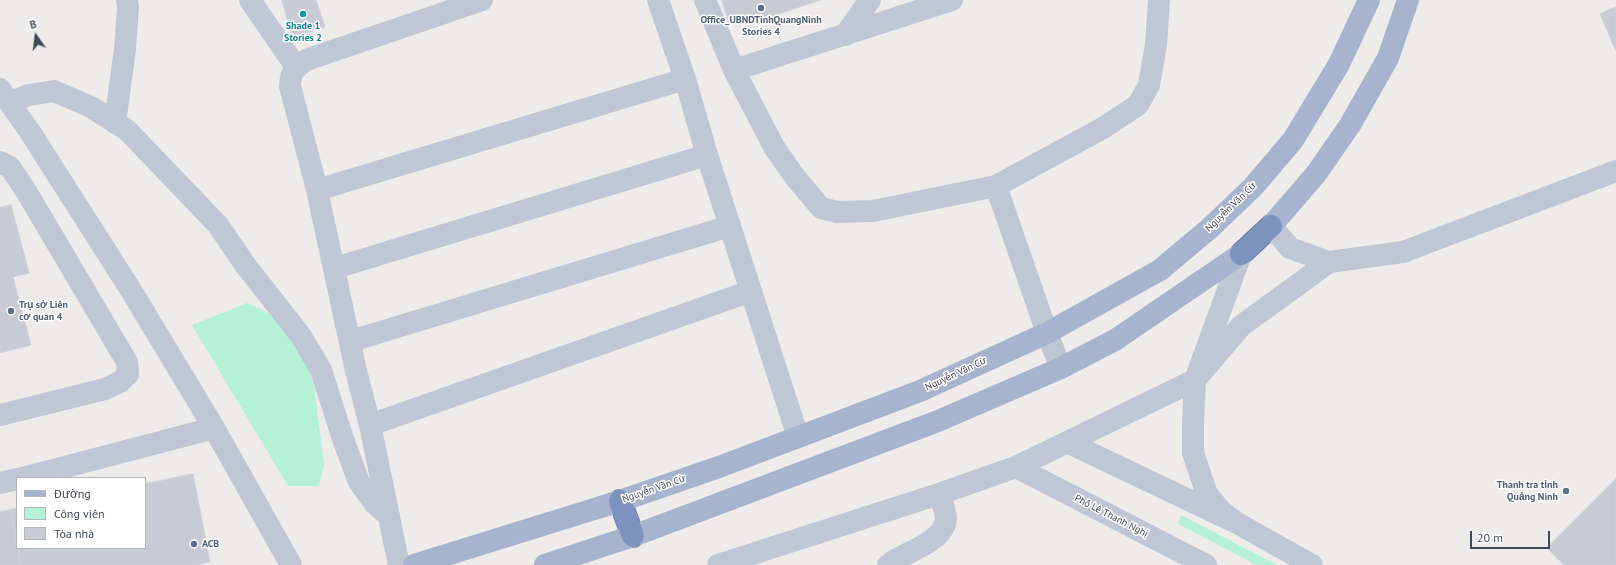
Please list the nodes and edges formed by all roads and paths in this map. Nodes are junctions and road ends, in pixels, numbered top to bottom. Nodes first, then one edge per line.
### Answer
1 (126, 0) edge
2 (250, 0) edge
3 (482, 0) edge
4 (658, 0) edge
5 (705, 0) edge
6 (870, 0) edge
7 (952, 0) edge
8 (1159, 0) edge
9 (1369, 0) edge
10 (1408, 0) edge
11 (844, 35) junction
12 (296, 67) junction
13 (734, 70) junction
14 (685, 79) junction
15 (5, 95) edge
16 (115, 123) junction
17 (707, 155) junction
18 (0, 162) edge
19 (1615, 175) edge
20 (996, 186) junction
21 (316, 190) junction
22 (730, 226) junction
23 (1271, 226) junction
24 (1241, 254) junction
25 (1329, 262) junction
26 (335, 268) junction
27 (751, 291) junction
28 (1047, 333) junction
29 (351, 341) junction
30 (1061, 368) junction
31 (1195, 380) junction
32 (0, 415) edge
33 (370, 425) junction
34 (214, 428) junction
35 (798, 437) junction
36 (1069, 443) junction
37 (1016, 467) junction
38 (27, 477) edge
39 (16, 479) edge
40 (0, 483) edge
41 (940, 494) junction
42 (620, 501) junction
43 (389, 516) junction
44 (1236, 523) junction
45 (634, 536) junction
46 (291, 565) edge
47 (399, 565) edge
48 (414, 565) edge
49 (544, 565) edge
50 (718, 565) edge
51 (888, 565) edge
52 (1206, 565) edge
53 (1312, 565) edge

1 - 16 street
2 - 12 street
3 - 12 street
4 - 14 street
5 - 13 street
6 - 11 street
7 - 11 street
8 - 20 street
9 - 28 main road, Nguyễn Văn Cừ
10 - 23 main road
11 - 13 street
12 - 21 street
13 - 20 street
14 - 17 street
14 - 21 street
15 - 16 street
15 - 34 street
16 - 43 street
17 - 22 street
17 - 26 street
18 - 32 street
19 - 25 street
20 - 28 street
21 - 26 street
22 - 27 street
22 - 29 street
23 - 24 highway
23 - 25 street
24 - 30 main road
24 - 31 street
25 - 31 street
26 - 29 street
27 - 33 street
27 - 35 street
28 - 30 street
28 - 35 main road, Nguyễn Văn Cừ
29 - 33 street
30 - 45 main road
31 - 36 street
31 - 44 street
33 - 43 street
34 - 38 street
34 - 46 street
35 - 42 main road, Nguyễn Văn Cừ
36 - 37 street
36 - 44 street
37 - 41 street
37 - 52 street, Phố Lê Thanh Nghị
39 - 40 street
41 - 50 street
41 - 51 street
42 - 45 highway
42 - 48 main road, Nguyễn Văn Cừ
43 - 47 street
44 - 53 street
45 - 49 main road

